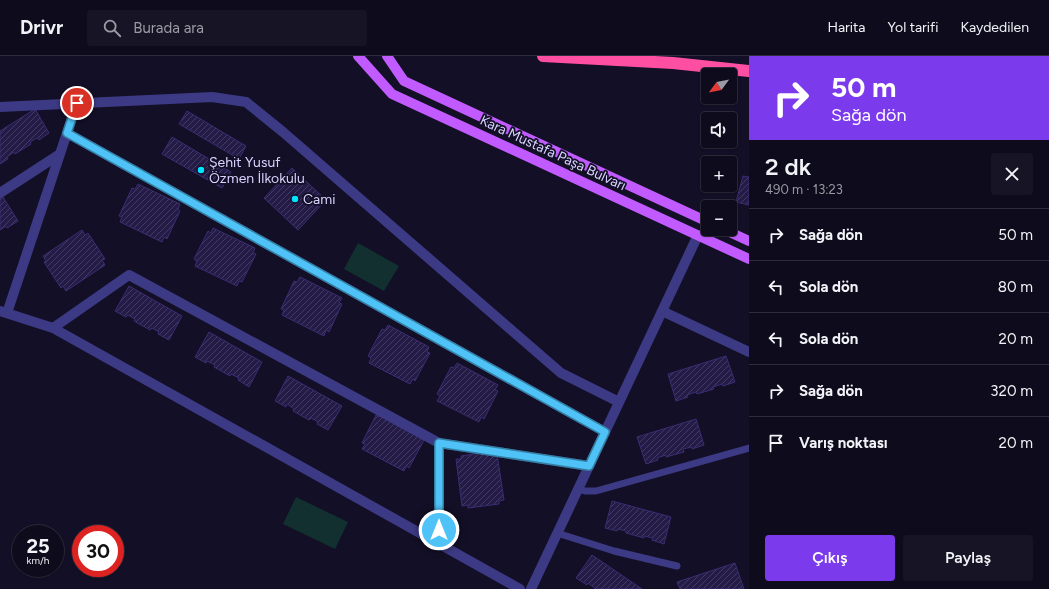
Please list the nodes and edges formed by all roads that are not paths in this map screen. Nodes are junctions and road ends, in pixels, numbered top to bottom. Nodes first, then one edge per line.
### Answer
1 (358, 56) edge
2 (387, 56) edge
3 (543, 56) edge
4 (749, 71) edge
5 (77, 103) junction
6 (0, 107) edge
7 (67, 133) junction
8 (60, 154) junction
9 (0, 193) edge
10 (701, 219) edge
11 (698, 235) junction
12 (737, 235) edge
13 (749, 241) edge
14 (749, 259) edge
15 (662, 311) junction
16 (4, 312) edge
17 (53, 328) junction
18 (749, 352) edge
19 (619, 402) junction
20 (605, 432) junction
21 (439, 443) junction
22 (749, 448) edge
23 (589, 466) junction
24 (578, 489) junction
25 (557, 532) junction
26 (439, 544) junction
27 (677, 566) dead end
28 (520, 589) edge
29 (531, 589) edge

1 - 11 main road, Kara Mustafa Paşa Bulvarı
2 - 10 main road, Kara Mustafa Paşa Bulvarı
3 - 4 highway
5 - 6 street
5 - 7 street
5 - 19 street
7 - 8 street
7 - 20 street
8 - 9 street
8 - 16 street
11 - 14 main road, Kara Mustafa Paşa Bulvarı
11 - 15 street
12 - 13 main road
15 - 18 street
15 - 19 street
16 - 17 street
17 - 21 street
17 - 26 street
19 - 20 street
20 - 23 street
21 - 23 street
21 - 26 street
22 - 24 lane
23 - 24 street
24 - 25 street
25 - 27 lane
25 - 29 street
26 - 28 street

